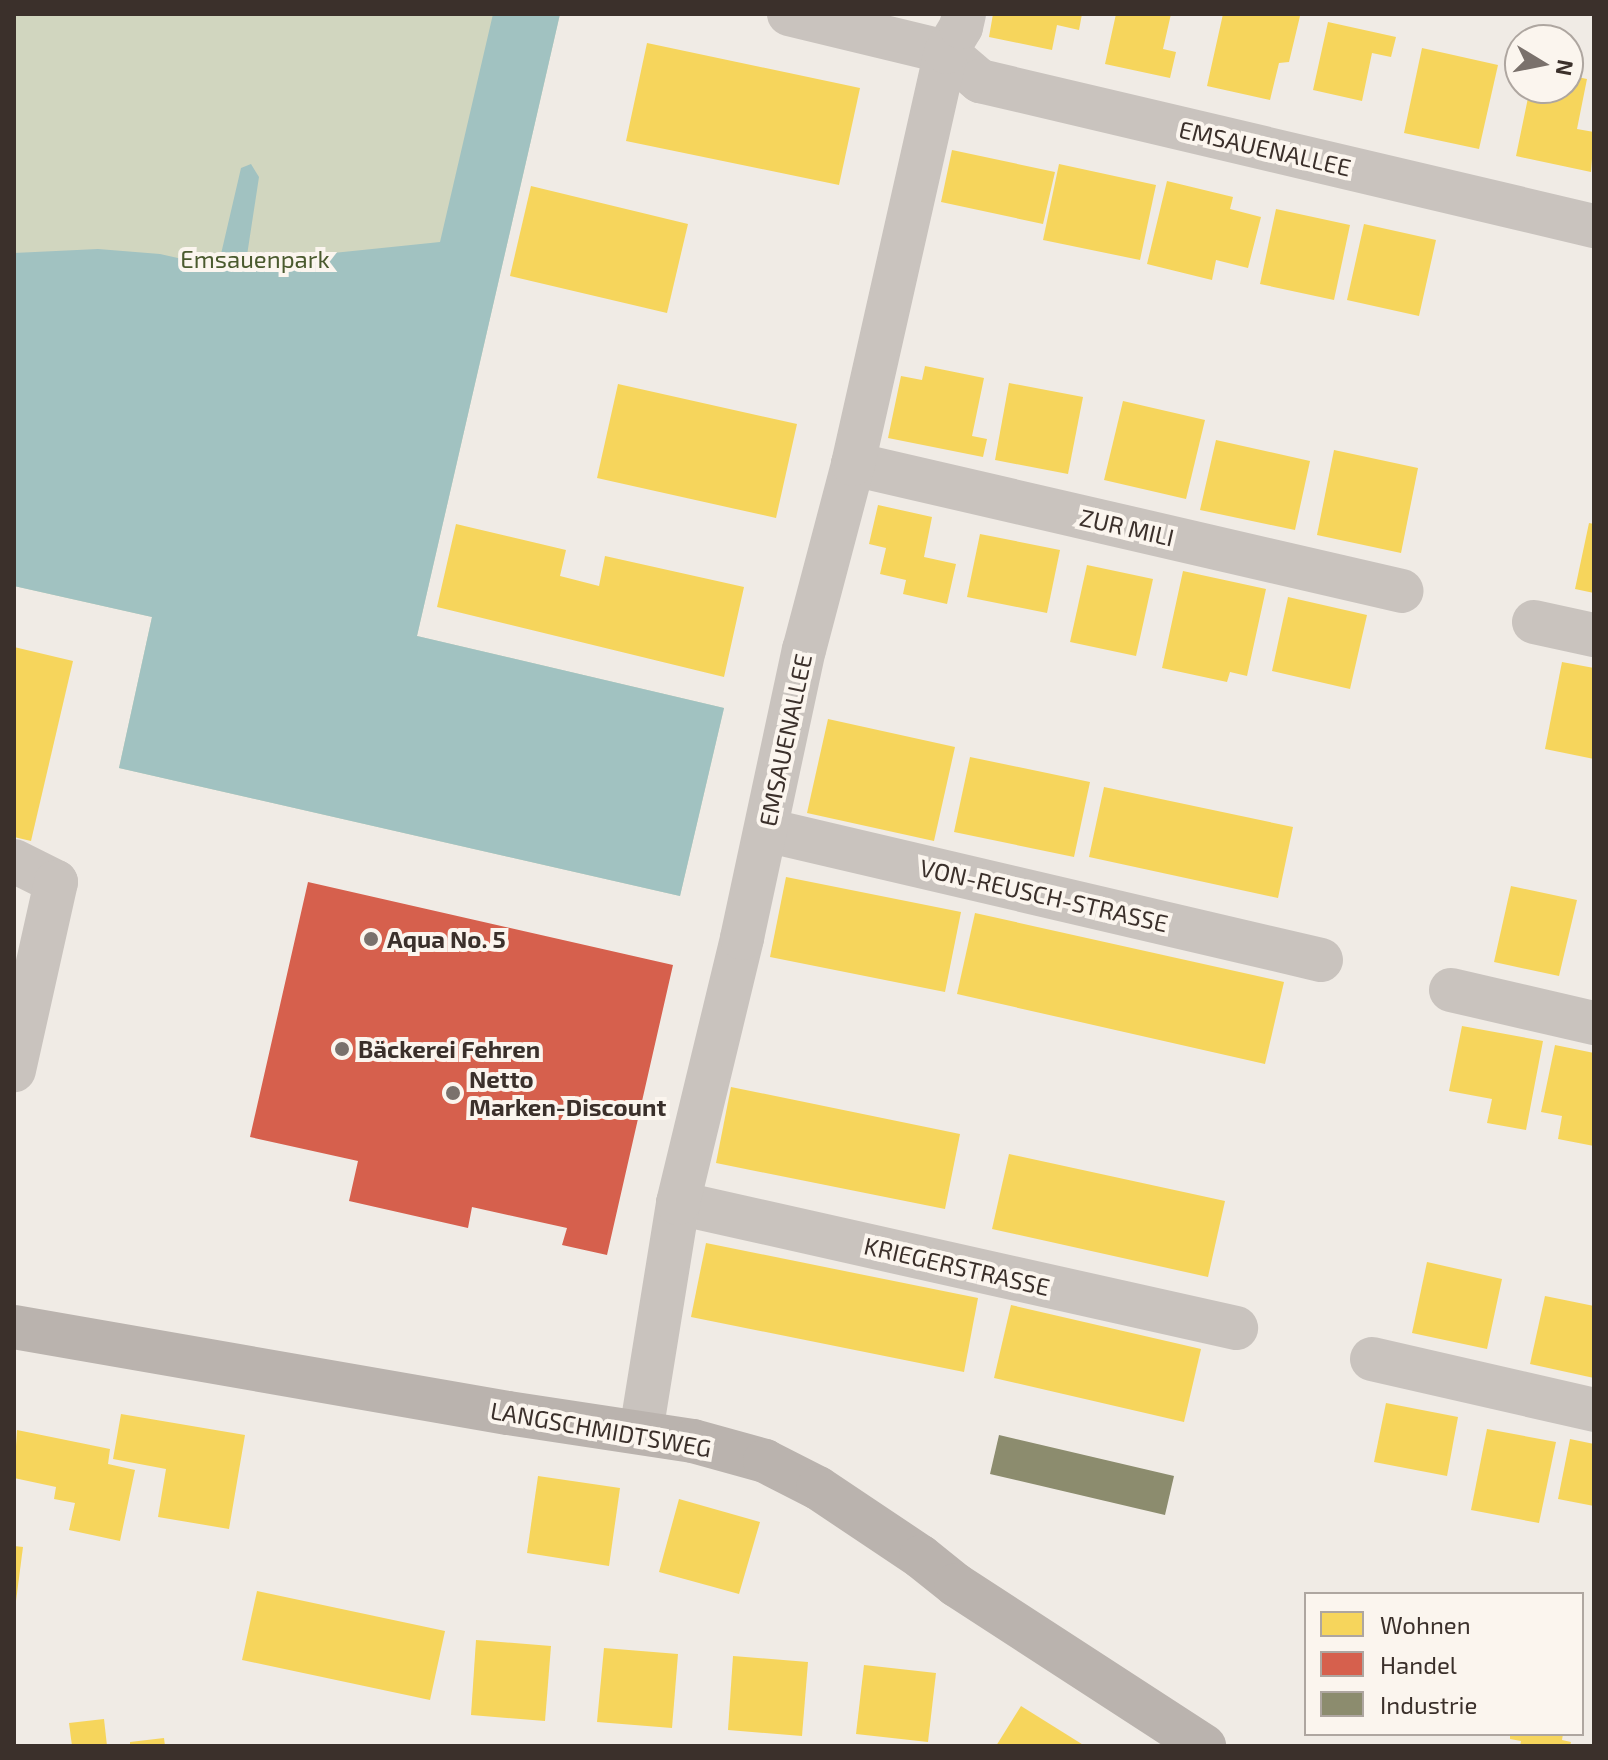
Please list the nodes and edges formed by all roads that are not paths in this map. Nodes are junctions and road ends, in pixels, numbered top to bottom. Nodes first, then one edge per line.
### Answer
1 (789, 14) edge
2 (955, 33) edge
3 (1594, 226) edge
4 (853, 464) junction
5 (1402, 591) dead end
6 (1534, 622) dead end
7 (1594, 635) edge
8 (766, 830) junction
9 (14, 861) edge
10 (1321, 960) dead end
11 (1451, 990) dead end
12 (1594, 1023) edge
13 (14, 1070) edge
14 (678, 1203) junction
15 (14, 1327) edge
16 (1236, 1328) dead end
17 (1372, 1359) dead end
18 (1594, 1410) edge
19 (641, 1432) junction
20 (1204, 1746) edge

1 - 2 street
2 - 3 street, EMSAUENALLEE
2 - 4 street, EMSAUENALLEE
4 - 5 street, ZUR MILI
4 - 8 street, EMSAUENALLEE
6 - 7 street
8 - 10 street, VON-REUSCH-STRASSE
8 - 14 street, EMSAUENALLEE
9 - 13 street
11 - 12 street
14 - 16 street, KRIEGERSTRASSE
14 - 19 street, EMSAUENALLEE
15 - 19 street, LANGSCHMIDTSWEG
17 - 18 street
19 - 20 street, LANGSCHMIDTSWEG

